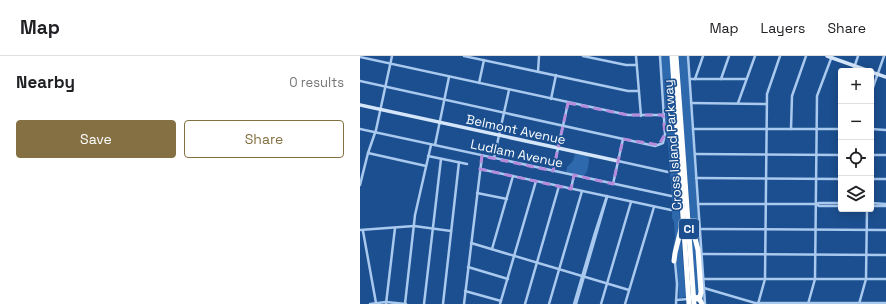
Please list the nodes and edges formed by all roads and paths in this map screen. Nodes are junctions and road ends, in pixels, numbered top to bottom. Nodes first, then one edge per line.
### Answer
1 (392, 56) edge
2 (464, 56) edge
3 (539, 56) edge
4 (583, 56) edge
5 (636, 56) edge
6 (660, 56) edge
7 (672, 56) edge
8 (676, 56) edge
9 (688, 56) edge
10 (703, 56) edge
11 (729, 56) edge
12 (754, 56) edge
13 (780, 56) edge
14 (806, 56) edge
15 (827, 56) edge
16 (858, 56) edge
17 (884, 56) edge
18 (360, 57) edge
19 (832, 57) edge
20 (484, 60) junction
21 (390, 64) junction
22 (637, 65) junction
23 (854, 66) junction
24 (860, 68) edge
25 (538, 72) junction
26 (874, 72) edge
27 (878, 74) junction
28 (556, 75) junction
29 (449, 77) junction
30 (886, 77) edge
31 (690, 79) junction
32 (695, 79) junction
33 (721, 79) junction
34 (746, 79) junction
35 (360, 81) edge
36 (479, 83) junction
37 (874, 85) edge
38 (385, 87) junction
39 (509, 90) junction
40 (639, 91) junction
41 (551, 99) junction
42 (444, 100) junction
43 (568, 103) junction
44 (691, 103) junction
45 (738, 104) junction
46 (766, 104) junction
47 (360, 105) edge
48 (380, 110) junction
49 (504, 113) junction
50 (664, 115) junction
51 (641, 116) junction
52 (439, 123) junction
53 (563, 126) junction
54 (693, 128) junction
55 (360, 129) edge
56 (766, 129) junction
57 (791, 129) junction
58 (817, 129) junction
59 (838, 129) edge
60 (874, 129) edge
61 (886, 130) edge
62 (375, 132) junction
63 (499, 136) junction
64 (622, 139) junction
65 (431, 145) junction
66 (434, 145) junction
67 (558, 148) junction
68 (368, 153) junction
69 (695, 154) junction
70 (766, 154) junction
71 (816, 154) junction
72 (838, 155) edge
73 (874, 155) edge
74 (886, 155) edge
75 (428, 156) junction
76 (482, 156) junction
77 (494, 158) junction
78 (441, 159) junction
79 (360, 161) edge
80 (618, 161) junction
81 (365, 162) junction
82 (459, 162) junction
83 (467, 164) dead end
84 (426, 166) junction
85 (480, 169) junction
86 (553, 171) junction
87 (668, 172) dead end
88 (574, 175) junction
89 (514, 176) junction
90 (696, 178) junction
91 (766, 178) junction
92 (816, 179) junction
93 (838, 179) edge
94 (874, 179) edge
95 (886, 179) edge
96 (536, 181) junction
97 (613, 184) junction
98 (360, 185) edge
99 (559, 186) junction
100 (571, 189) junction
101 (582, 191) junction
102 (477, 192) junction
103 (607, 196) junction
104 (670, 196) dead end
105 (507, 199) junction
106 (631, 202) junction
107 (838, 203) edge
108 (698, 204) junction
109 (766, 204) junction
110 (816, 204) junction
111 (874, 205) edge
112 (886, 205) edge
113 (654, 206) junction
114 (685, 206) junction
115 (838, 206) edge
116 (671, 210) dead end
117 (867, 212) edge
118 (414, 226) junction
119 (395, 228) junction
120 (432, 228) junction
121 (700, 229) junction
122 (766, 229) junction
123 (816, 229) junction
124 (362, 230) edge
125 (867, 230) junction
126 (886, 230) edge
127 (451, 231) junction
128 (471, 243) junction
129 (492, 250) junction
130 (702, 254) junction
131 (765, 254) junction
132 (816, 254) junction
133 (866, 254) junction
134 (886, 255) edge
135 (514, 256) junction
136 (674, 261) joint
137 (537, 263) junction
138 (468, 267) junction
139 (559, 270) junction
140 (583, 276) junction
141 (704, 278) junction
142 (508, 279) junction
143 (765, 279) junction
144 (815, 279) junction
145 (866, 279) junction
146 (886, 280) edge
147 (607, 284) junction
148 (704, 288) junction
149 (465, 290) junction
150 (630, 290) junction
151 (676, 300) junction
152 (688, 301) edge
153 (694, 301) edge
154 (376, 303) edge
155 (386, 303) edge
156 (501, 303) edge
157 (758, 303) edge
158 (886, 303) edge
159 (370, 304) edge
160 (405, 304) edge
161 (424, 304) edge
162 (443, 304) edge
163 (464, 304) edge
164 (525, 304) edge
165 (549, 304) edge
166 (575, 304) edge
167 (601, 304) edge
168 (626, 304) edge
169 (676, 304) edge
170 (704, 304) edge
171 (808, 304) edge
172 (859, 304) edge

1 - 21 street
2 - 20 street
3 - 25 street
4 - 22 street
5 - 22 street
6 - 50 street
7 - 114 highway, Cross Island Parkway / CI
8 - 114 highway, Cross Island Parkway / CI
9 - 31 street, Cross Island Parkway
10 - 32 street
11 - 33 street
12 - 34 street
13 - 46 street
14 - 57 street
15 - 19 street
16 - 23 street
17 - 27 street
18 - 21 street
19 - 23 street
19 - 58 street
20 - 25 street
20 - 36 street
21 - 29 street
21 - 38 street
22 - 40 street
23 - 24 street
25 - 28 street
26 - 27 street
27 - 30 street
27 - 37 street
28 - 40 street
28 - 41 street
29 - 36 street
29 - 42 street
31 - 32 street
31 - 44 street, Cross Island Parkway
32 - 33 street
33 - 34 street
34 - 45 street
35 - 38 street
36 - 39 street
38 - 42 street
38 - 48 street
39 - 41 street
39 - 49 street
40 - 51 street
41 - 43 street
42 - 49 street
42 - 52 street
43 - 51 street
43 - 53 street
44 - 45 street
44 - 54 street, Cross Island Parkway
45 - 46 street
46 - 56 street
47 - 48 street, Belmont Avenue
48 - 52 street, Belmont Avenue
48 - 62 street
49 - 53 street
49 - 63 street
50 - 51 street
50 - 64 street
52 - 63 street, Belmont Avenue
52 - 66 street
53 - 64 street
53 - 67 street
54 - 56 street
54 - 69 street, Cross Island Parkway
55 - 62 street, Ludlam Avenue
56 - 57 street
56 - 70 street
57 - 58 street
58 - 59 street
58 - 71 street
60 - 61 street
62 - 65 street, Ludlam Avenue
62 - 68 street
63 - 67 street, Belmont Avenue
63 - 77 street
64 - 80 street
65 - 66 street, Ludlam Avenue
65 - 75 street
66 - 76 street, Ludlam Avenue
67 - 80 street, Belmont Avenue
67 - 86 street
68 - 81 street
68 - 84 street
69 - 70 street
69 - 90 street, Cross Island Parkway
70 - 71 street
70 - 91 street
71 - 72 street
71 - 92 street
73 - 74 street
75 - 78 street
75 - 84 street
76 - 77 street, Ludlam Avenue
76 - 85 street
77 - 86 street, Ludlam Avenue
78 - 82 street
78 - 120 street
79 - 81 street
80 - 87 street, Belmont Avenue
80 - 97 street
81 - 98 street
82 - 83 street
82 - 127 street
84 - 118 street
85 - 89 street
85 - 102 street
86 - 88 street, Ludlam Avenue
88 - 97 street, Ludlam Avenue
88 - 100 street
89 - 96 street
89 - 105 street
90 - 91 street
90 - 108 street, Cross Island Parkway
91 - 92 street
91 - 109 street
92 - 93 street
92 - 110 street
94 - 95 street
96 - 99 street
96 - 135 street
97 - 104 street, Ludlam Avenue
99 - 100 street
99 - 137 street
100 - 101 street
101 - 103 street
101 - 139 street
102 - 105 street
102 - 128 street
103 - 106 street
103 - 140 street
105 - 129 street
106 - 113 street
106 - 147 street
107 - 110 street
108 - 109 street
108 - 121 street, Cross Island Parkway
109 - 110 street
109 - 122 street
110 - 115 street
110 - 123 street
111 - 112 street
113 - 116 street
113 - 150 street
114 - 136 highway
114 - 152 highway, Cross Island Parkway / CI
114 - 153 highway, Cross Island Parkway / CI
114 - 153 highway
117 - 125 street
118 - 119 street
118 - 120 street
118 - 160 street
119 - 124 street
119 - 155 street
120 - 127 street
120 - 161 street
121 - 122 street
121 - 130 street, Cross Island Parkway
122 - 123 street
122 - 131 street
123 - 125 street
123 - 132 street
124 - 154 street
125 - 126 street
125 - 133 street
127 - 162 street
128 - 129 street
128 - 138 street
129 - 135 street
130 - 131 street
130 - 141 street, Cross Island Parkway
131 - 132 street
131 - 143 street
132 - 133 street
132 - 144 street
133 - 134 street
133 - 145 street
135 - 137 street
135 - 142 street
136 - 151 street
137 - 139 street
137 - 164 street
138 - 142 street
138 - 149 street
139 - 140 street
139 - 165 street
140 - 147 street
140 - 166 street
141 - 143 street
141 - 148 street, Cross Island Parkway
142 - 156 street
143 - 144 street
143 - 157 street
144 - 145 street
144 - 171 street
145 - 146 street
145 - 172 street
147 - 150 street
147 - 167 street
148 - 157 street
148 - 170 street, Cross Island Parkway
149 - 156 street
149 - 163 street
150 - 168 street
151 - 152 street
151 - 169 street
152 - 153 street
153 - 170 highway
154 - 155 street
154 - 159 street
155 - 160 street
157 - 171 street
158 - 172 street
171 - 172 street

